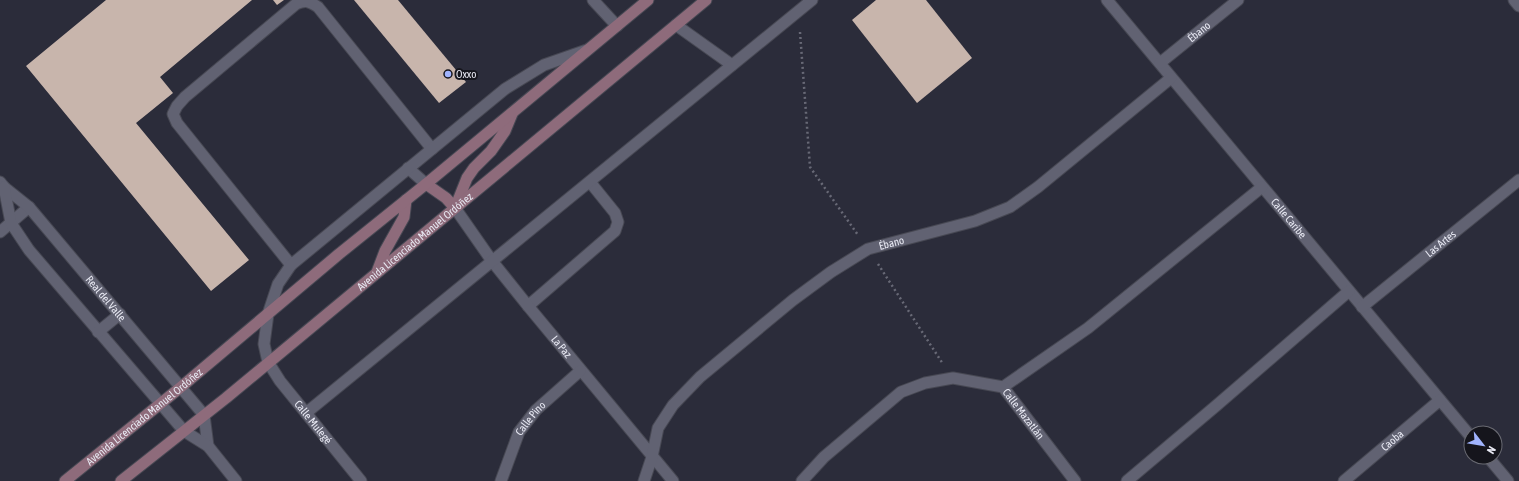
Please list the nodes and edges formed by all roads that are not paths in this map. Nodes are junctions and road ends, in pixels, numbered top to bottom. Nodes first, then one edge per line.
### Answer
1 (593, 0) edge
2 (648, 0) edge
3 (706, 0) edge
4 (812, 0) edge
5 (1107, 0) edge
6 (1238, 0) edge
7 (1514, 0) edge
8 (1519, 6) edge
9 (676, 25) junction
10 (617, 26) junction
11 (589, 49) junction
12 (1160, 63) junction
13 (732, 65) junction
14 (1171, 78) junction
15 (514, 111) junction
16 (432, 149) junction
17 (408, 168) junction
18 (1519, 180) edge
19 (590, 182) junction
20 (2, 184) edge
21 (426, 184) junction
22 (1262, 186) junction
23 (406, 200) junction
24 (29, 207) junction
25 (455, 208) junction
26 (10, 222) junction
27 (0, 232) edge
28 (492, 261) junction
29 (291, 265) junction
30 (377, 273) junction
31 (1349, 291) junction
32 (528, 306) junction
33 (1362, 307) junction
34 (120, 314) junction
35 (268, 314) junction
36 (98, 332) junction
37 (268, 362) junction
38 (580, 371) junction
39 (181, 387) junction
40 (1003, 387) junction
41 (1440, 400) junction
42 (160, 403) junction
43 (306, 413) junction
44 (204, 415) junction
45 (1463, 427) edge
46 (184, 431) junction
47 (208, 446) junction
48 (652, 457) junction
49 (1495, 465) edge
50 (66, 481) edge
51 (121, 481) edge
52 (236, 481) edge
53 (361, 481) edge
54 (501, 481) edge
55 (644, 481) edge
56 (673, 481) edge
57 (802, 481) edge
58 (1075, 481) edge
59 (1127, 481) edge
60 (1344, 481) edge
61 (1508, 481) edge

1 - 10 street
2 - 10 main road, Avenida Licenciado Manuel Ordóñez
3 - 9 main road, Avenida Licenciado Manuel Ordóñez
4 - 13 street
5 - 12 street, Calle Caribe
6 - 12 street, Ébano
7 - 8 street
9 - 13 street
9 - 25 main road, Avenida Licenciado Manuel Ordóñez
10 - 11 main road, Avenida Licenciado Manuel Ordóñez
11 - 15 main road, Avenida Licenciado Manuel Ordóñez
11 - 16 street
12 - 14 street, Calle Caribe
13 - 19 street
14 - 22 street, Calle Caribe
14 - 48 street, Ébano
15 - 21 main road, Avenida Licenciado Manuel Ordóñez
15 - 25 main road
16 - 17 street
16 - 29 street
17 - 21 street
17 - 29 street
18 - 33 street, Las Artes
19 - 28 street
19 - 32 street
20 - 24 street, Real del Valle
20 - 26 street, Real del Valle
21 - 23 main road, Avenida Licenciado Manuel Ordóñez
21 - 25 main road
22 - 31 street, Calle Caribe
22 - 40 street
23 - 30 main road
23 - 35 main road, Avenida Licenciado Manuel Ordóñez
24 - 26 street
24 - 34 street, Real del Valle
25 - 28 street, La Paz
25 - 30 main road, Avenida Licenciado Manuel Ordóñez
26 - 27 street
26 - 36 street, Real del Valle
28 - 32 street, La Paz
28 - 43 street
29 - 35 street
30 - 37 main road, Avenida Licenciado Manuel Ordóñez
31 - 33 street, Calle Caribe
31 - 59 street
32 - 38 street, La Paz
33 - 41 street, Calle Caribe
34 - 36 street
34 - 39 street, Real del Valle
35 - 37 street
35 - 39 main road, Avenida Licenciado Manuel Ordóñez
36 - 42 street, Real del Valle
37 - 43 street, Calle Mulegé
37 - 44 main road, Avenida Licenciado Manuel Ordóñez
38 - 48 street, La Paz
38 - 54 street, Calle Pino
39 - 42 main road, Avenida Licenciado Manuel Ordóñez
39 - 44 street, Real del Valle
40 - 57 street, Calle Mazatlán
40 - 58 street, Calle Mazatlán
41 - 45 street, Calle Caribe
41 - 60 street, Caoba
42 - 46 street, Real del Valle
42 - 50 main road, Avenida Licenciado Manuel Ordóñez
43 - 53 street, Calle Mulegé
44 - 46 main road, Avenida Licenciado Manuel Ordóñez
44 - 47 street
46 - 47 street, Real del Valle
46 - 51 main road, Avenida Licenciado Manuel Ordóñez
47 - 52 street
48 - 55 street, Ébano
48 - 56 street, La Paz
49 - 61 street

